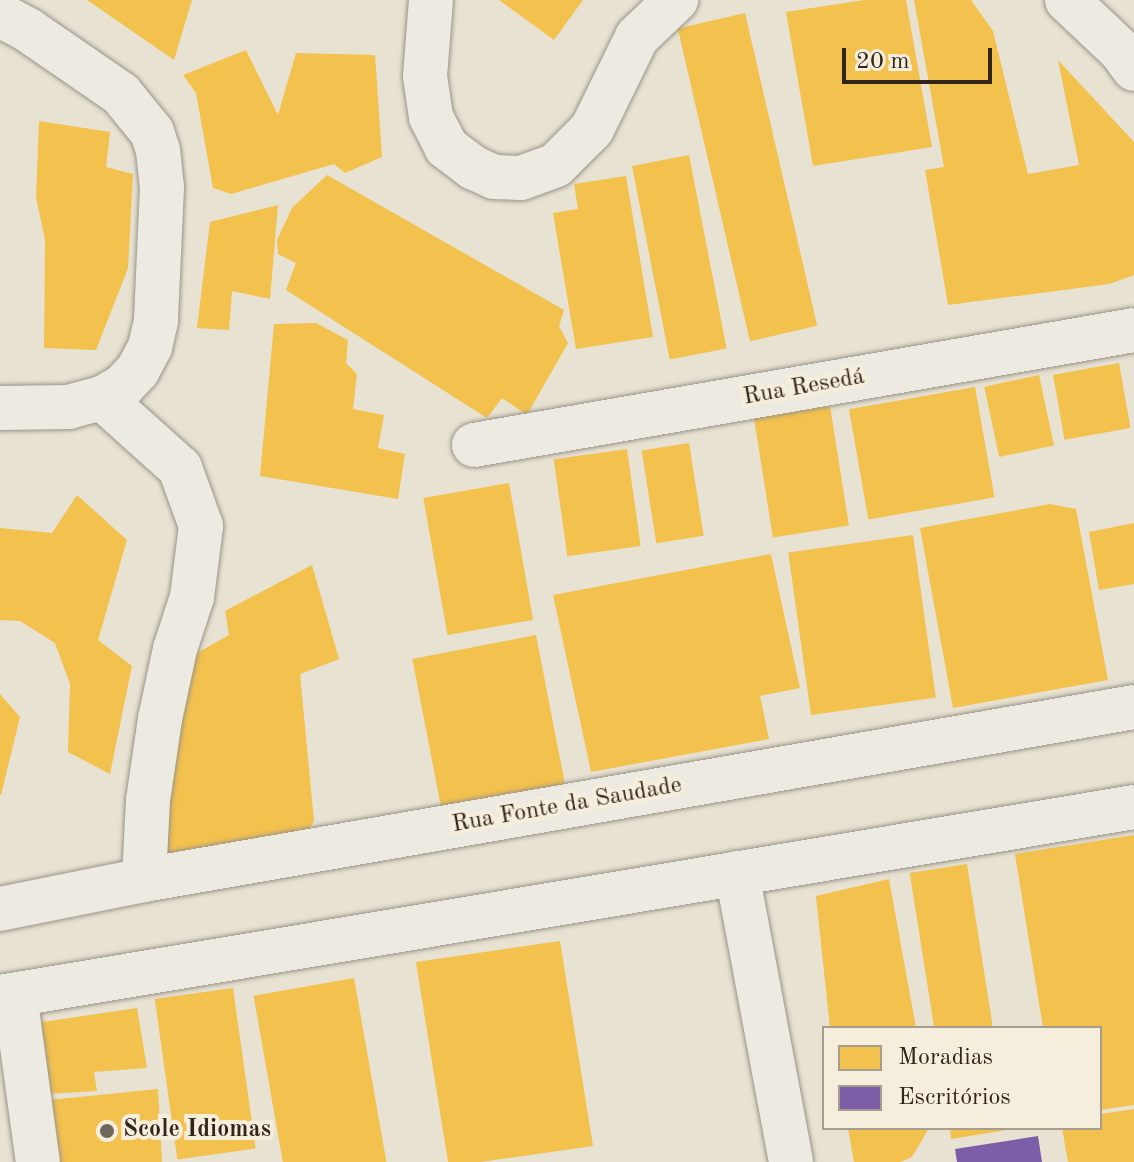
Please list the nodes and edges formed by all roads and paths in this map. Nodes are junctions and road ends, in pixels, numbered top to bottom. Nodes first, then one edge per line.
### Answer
1 (431, 0) edge
2 (676, 0) edge
3 (1067, 0) edge
4 (0, 15) edge
5 (1134, 69) edge
6 (1134, 330) edge
7 (102, 398) junction
8 (0, 408) edge
9 (474, 445) dead end
10 (1134, 707) edge
11 (1134, 807) edge
12 (737, 873) junction
13 (144, 880) junction
14 (0, 909) edge
15 (7, 996) edge
16 (38, 1162) edge
17 (791, 1162) edge

1 - 2 street
3 - 5 street
4 - 7 street
6 - 9 street, Rua Resedá
7 - 8 street
7 - 13 street
10 - 13 street, Rua Fonte da Saudade
11 - 12 street
12 - 15 street
12 - 17 street
13 - 14 street, Rua Fonte da Saudade
15 - 16 street

